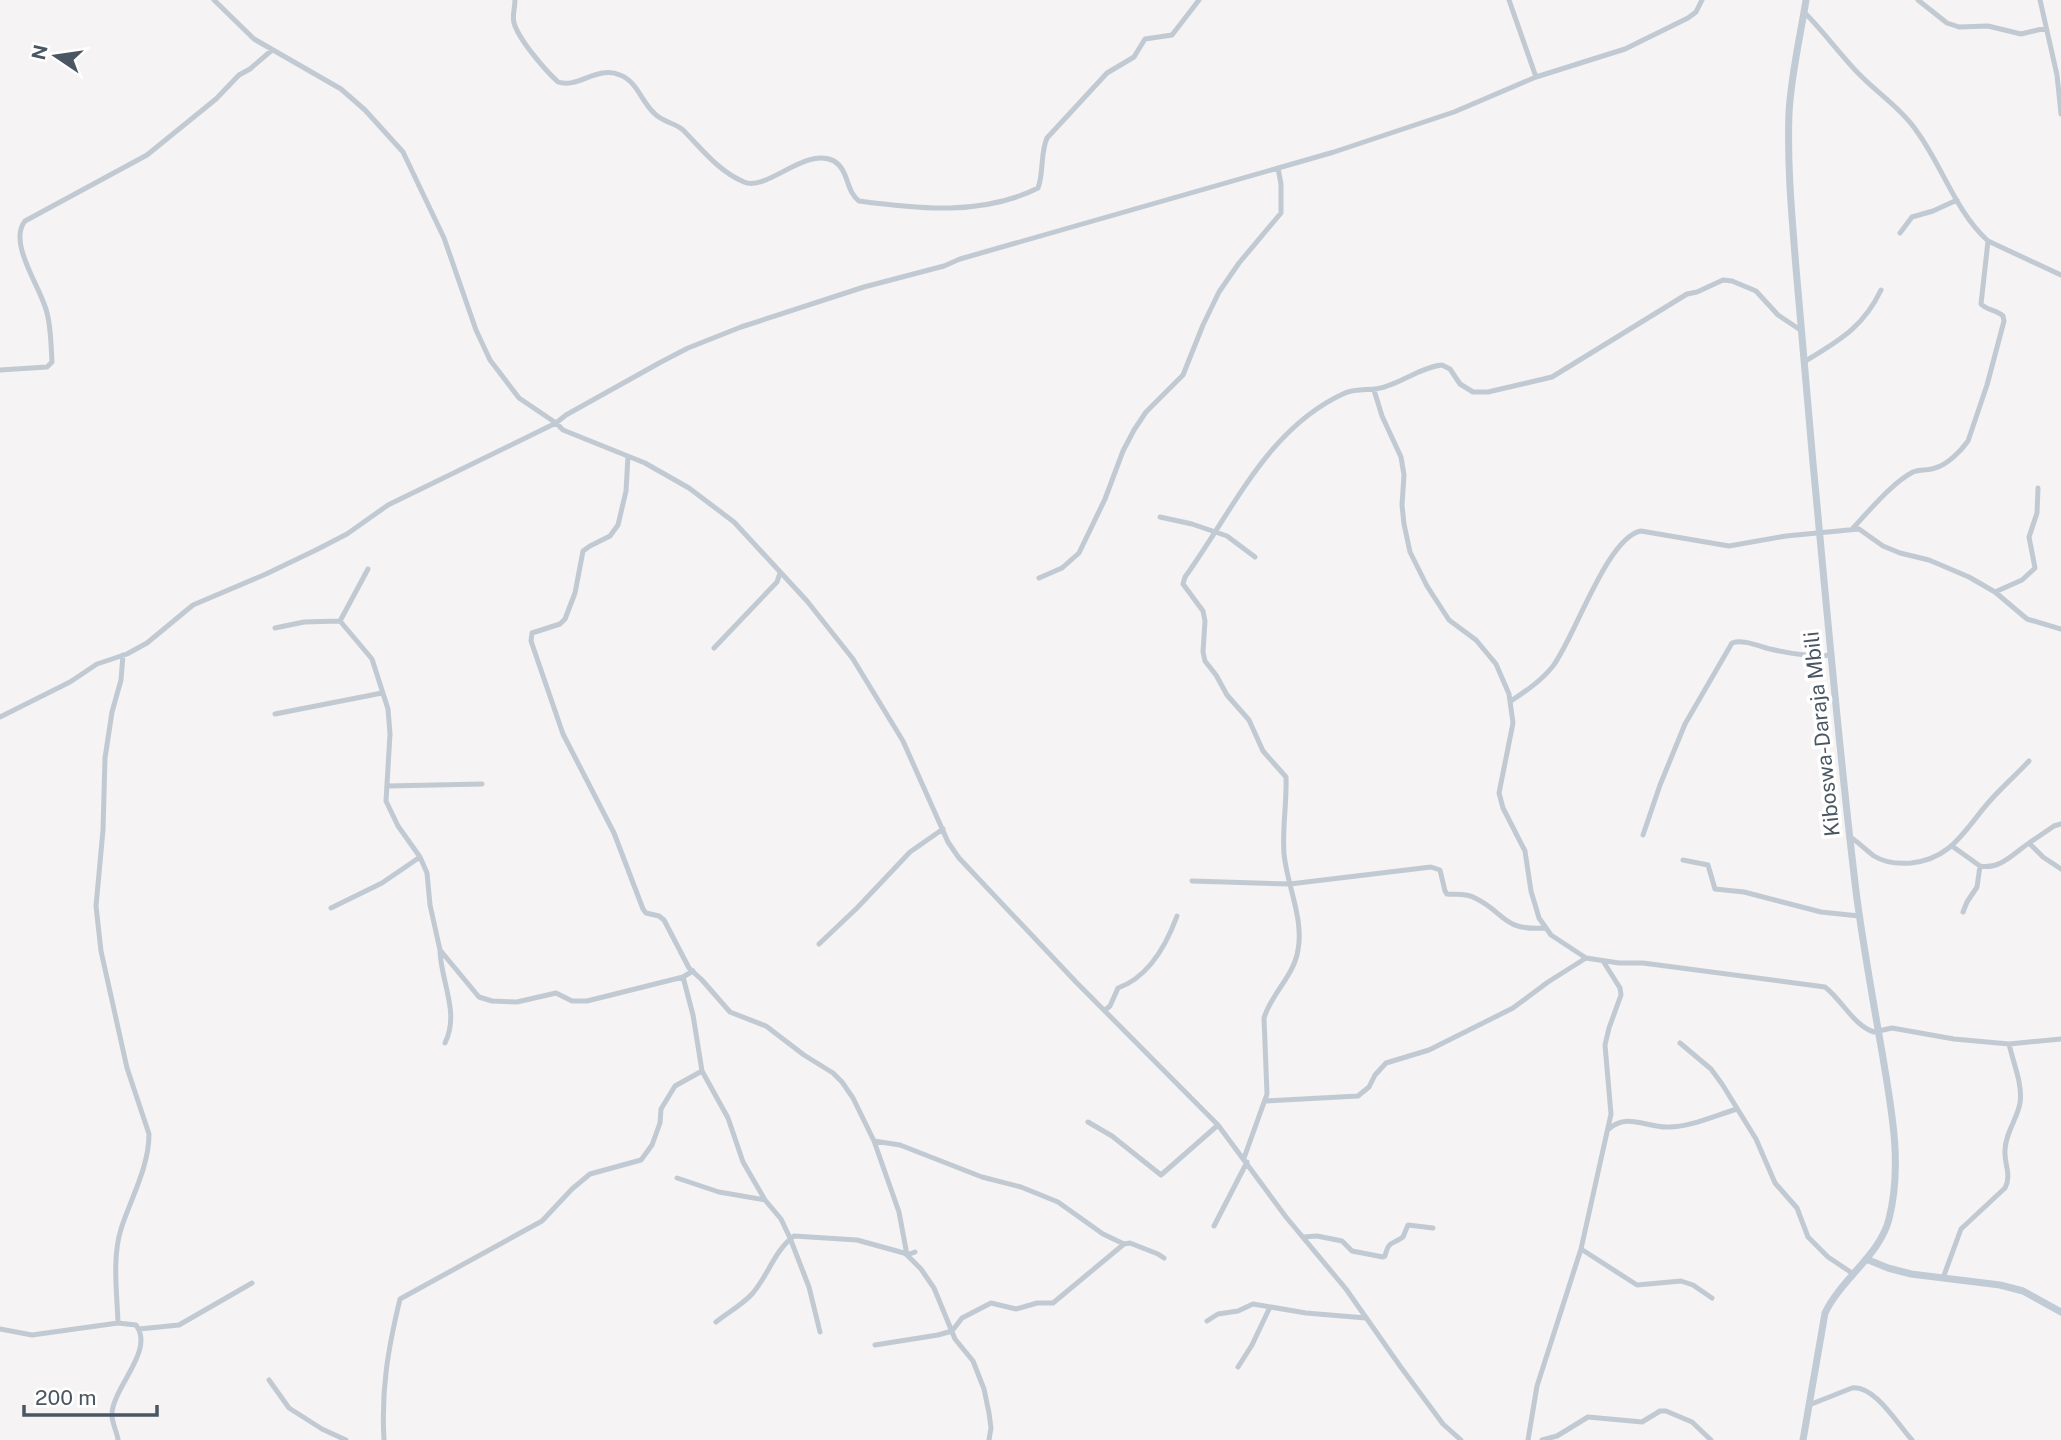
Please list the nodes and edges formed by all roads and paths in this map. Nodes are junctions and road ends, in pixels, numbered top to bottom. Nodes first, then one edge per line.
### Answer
1 (214, 0) edge
2 (515, 0) edge
3 (1199, 0) edge
4 (1509, 0) edge
5 (1702, 0) edge
6 (1806, 0) edge
7 (1918, 0) edge
8 (2040, 0) edge
9 (1804, 12) junction
10 (2046, 28) junction
11 (272, 50) junction
12 (1536, 77) junction
13 (2061, 114) edge
14 (1278, 168) junction
15 (1957, 200) junction
16 (1900, 233) dead end
17 (1988, 241) junction
18 (2061, 275) edge
19 (1881, 290) dead end
20 (1801, 331) junction
21 (1804, 362) junction
22 (0, 370) edge
23 (1374, 390) junction
24 (556, 423) junction
25 (628, 456) junction
26 (2038, 488) dead end
27 (1160, 517) dead end
28 (1853, 528) junction
29 (1215, 533) junction
30 (1820, 534) junction
31 (1255, 557) dead end
32 (368, 569) dead end
33 (780, 573) junction
34 (1039, 578) dead end
35 (1995, 592) junction
36 (340, 621) junction
37 (275, 628) dead end
38 (2061, 629) edge
39 (714, 648) dead end
40 (123, 655) junction
41 (1830, 655) junction
42 (382, 693) junction
43 (1511, 701) junction
44 (275, 714) dead end
45 (0, 717) edge
46 (2029, 761) dead end
47 (482, 784) dead end
48 (387, 786) junction
49 (2061, 824) edge
50 (943, 829) junction
51 (1643, 835) dead end
52 (1849, 836) junction
53 (2029, 843) junction
54 (1952, 846) junction
55 (421, 857) junction
56 (1683, 860) dead end
57 (1980, 866) junction
58 (2061, 869) edge
59 (1192, 881) dead end
60 (1290, 884) junction
61 (331, 908) dead end
62 (1963, 912) dead end
63 (1177, 916) dead end
64 (1859, 916) junction
65 (1545, 928) junction
66 (819, 944) dead end
67 (440, 950) junction
68 (1586, 958) junction
69 (1603, 961) junction
70 (693, 971) junction
71 (683, 977) junction
72 (1105, 1010) junction
73 (1878, 1031) junction
74 (2061, 1039) edge
75 (445, 1043) dead end
76 (1680, 1043) dead end
77 (2009, 1044) junction
78 (702, 1071) junction
79 (1265, 1101) junction
80 (1737, 1109) junction
81 (1088, 1122) dead end
82 (1218, 1125) junction
83 (1609, 1129) junction
84 (874, 1142) junction
85 (1245, 1160) junction
86 (677, 1178) dead end
87 (765, 1200) junction
88 (1214, 1226) dead end
89 (1433, 1228) dead end
90 (1304, 1237) junction
91 (790, 1238) junction
92 (1124, 1244) junction
93 (1581, 1250) junction
94 (915, 1252) dead end
95 (907, 1255) junction
96 (1164, 1258) dead end
97 (1866, 1259) junction
98 (1852, 1273) junction
99 (1943, 1278) junction
100 (252, 1283) dead end
101 (1712, 1298) dead end
102 (1270, 1307) junction
103 (2061, 1312) edge
104 (1366, 1318) junction
105 (1207, 1321) dead end
106 (118, 1322) junction
107 (716, 1322) dead end
108 (0, 1329) edge
109 (139, 1329) junction
110 (952, 1331) junction
111 (820, 1332) dead end
112 (875, 1345) dead end
113 (1238, 1367) dead end
114 (269, 1380) dead end
115 (1809, 1405) junction
116 (118, 1440) edge
117 (346, 1440) edge
118 (384, 1440) edge
119 (989, 1440) edge
120 (1461, 1440) edge
121 (1529, 1440) edge
122 (1542, 1440) edge
123 (1712, 1440) edge
124 (1803, 1440) edge
125 (1912, 1440) edge

1 - 11 street
2 - 3 street
4 - 12 street
5 - 12 street
6 - 9 main road, Kiboswa-Daraja Mbili
7 - 10 street
8 - 10 street
9 - 15 street
9 - 20 main road, Kiboswa-Daraja Mbili
10 - 13 street
11 - 22 street
11 - 24 street
12 - 14 street
14 - 24 street
14 - 34 street
15 - 16 street
15 - 17 street
17 - 18 street
17 - 28 street
19 - 21 street
20 - 21 main road, Kiboswa-Daraja Mbili
20 - 23 street
21 - 30 main road, Kiboswa-Daraja Mbili
23 - 29 street
23 - 43 street
24 - 25 street
24 - 40 street
25 - 33 street
25 - 70 street
26 - 35 street
27 - 29 street
28 - 30 street
28 - 35 street
29 - 31 street
29 - 60 street
30 - 41 main road, Kiboswa-Daraja Mbili
30 - 43 street
32 - 36 street
33 - 39 street
33 - 50 street
35 - 38 street
36 - 37 street
36 - 42 street
40 - 45 street
40 - 106 street
41 - 51 street
41 - 52 main road, Kiboswa-Daraja Mbili
42 - 44 street
42 - 48 street
43 - 65 street
46 - 54 street
47 - 48 street
48 - 55 street
49 - 53 street
50 - 66 street
50 - 72 street
52 - 54 street
52 - 64 main road, Kiboswa-Daraja Mbili
53 - 57 street
53 - 58 street
54 - 57 street
55 - 61 street
55 - 67 street
56 - 64 street
57 - 62 street
59 - 60 street
60 - 65 street
60 - 79 street
63 - 72 street
64 - 73 main road, Kiboswa-Daraja Mbili
65 - 68 street
67 - 71 street
67 - 75 street
68 - 69 street
68 - 79 street
69 - 73 street
69 - 83 street
70 - 71 street
70 - 84 street
71 - 78 street
72 - 82 street
73 - 77 street
73 - 97 main road, Kiboswa-Daraja Mbili
74 - 77 street
76 - 80 street
77 - 99 street
78 - 87 street
78 - 118 street
79 - 85 street
80 - 83 street
80 - 98 street
81 - 82 street
82 - 85 street
83 - 93 street
84 - 92 street
84 - 95 street
85 - 88 street
85 - 90 street
86 - 87 street
87 - 91 street
89 - 90 street
90 - 104 street
91 - 95 street
91 - 107 street
91 - 111 street
92 - 96 street
92 - 110 street
93 - 101 street
93 - 121 street
94 - 95 street
95 - 110 street
97 - 98 main road, Kiboswa-Daraja Mbili
97 - 99 main road
98 - 115 main road, Kiboswa-Daraja Mbili
99 - 103 main road
100 - 109 street
102 - 104 street
102 - 105 street
102 - 113 street
104 - 120 street
106 - 108 street
106 - 109 street
109 - 116 street
110 - 112 street
110 - 119 street
114 - 117 street
115 - 124 main road, Kiboswa-Daraja Mbili
115 - 125 street
122 - 123 street

